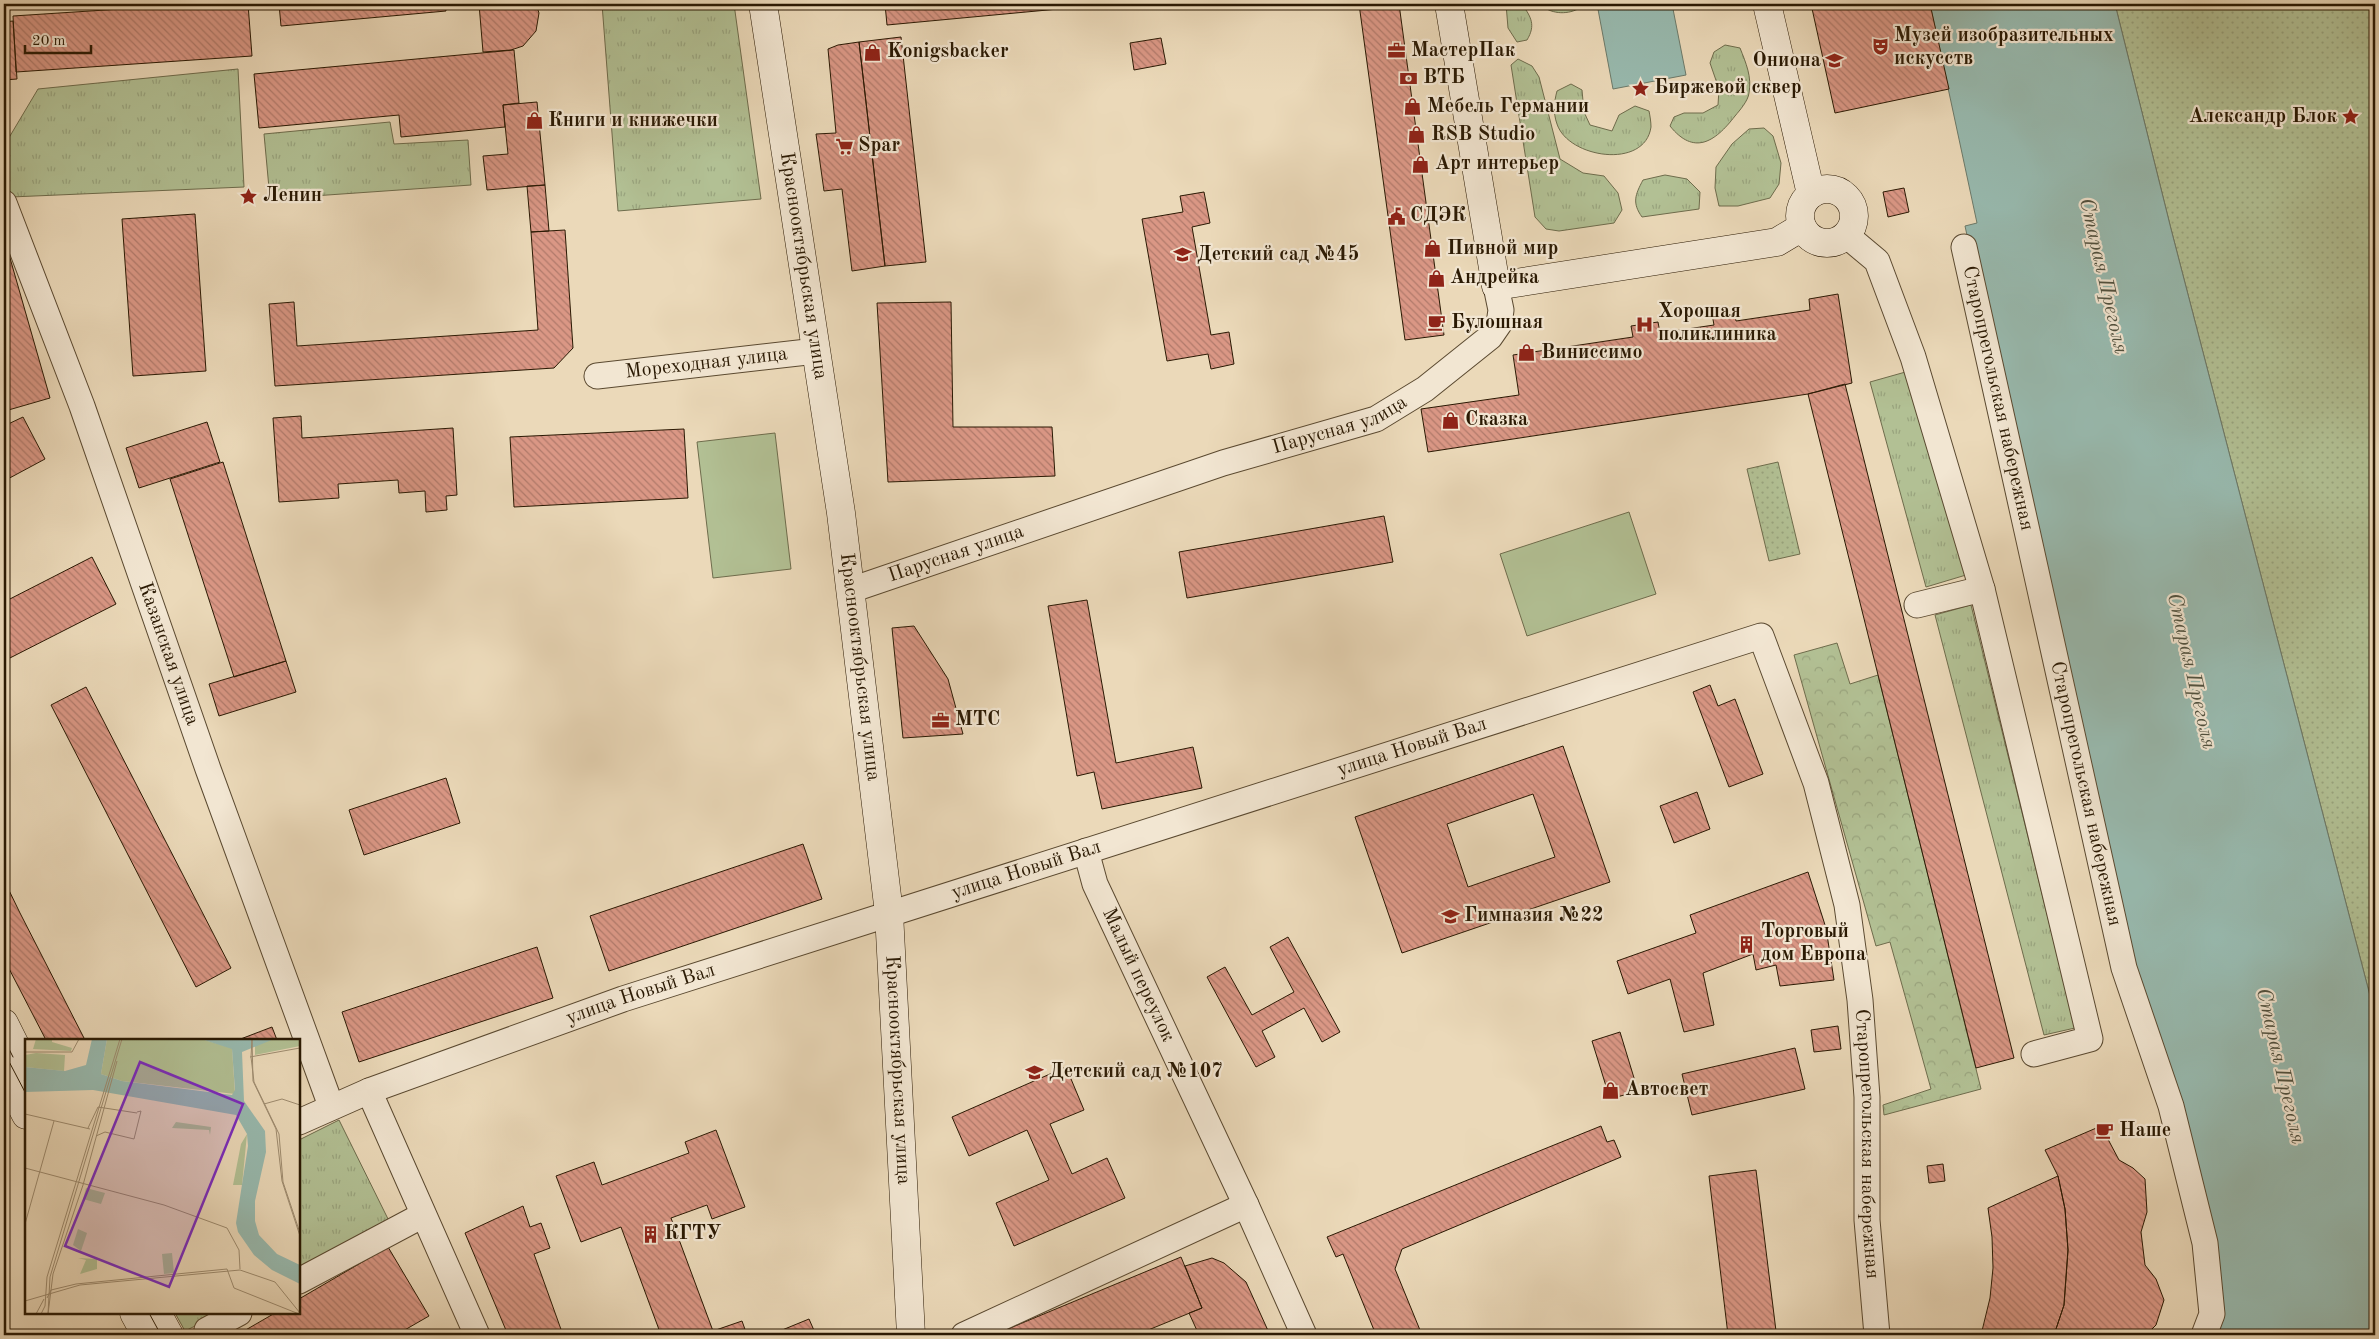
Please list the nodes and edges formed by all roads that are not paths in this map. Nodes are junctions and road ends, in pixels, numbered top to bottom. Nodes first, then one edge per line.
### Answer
1 (763, 4) edge
2 (1450, 4) edge
3 (1767, 4) edge
4 (1811, 194) junction
5 (4, 203) edge
6 (1802, 227) junction
7 (1846, 235) junction
8 (1964, 247) dead end
9 (1496, 286) junction
10 (816, 351) junction
11 (597, 376) dead end
12 (1982, 589) junction
13 (851, 590) junction
14 (1918, 605) dead end
15 (1761, 636) joint
16 (1086, 852) junction
17 (889, 913) junction
18 (4, 1023) edge
19 (2034, 1054) dead end
20 (14, 1079) edge
21 (369, 1090) junction
22 (331, 1106) junction
23 (25, 1112) edge
24 (300, 1122) edge
25 (1246, 1205) junction
26 (423, 1215) junction
27 (300, 1280) edge
28 (135, 1314) edge
29 (158, 1314) edge
30 (237, 1314) edge
31 (207, 1330) dead end
32 (146, 1335) edge
33 (169, 1335) edge
34 (477, 1335) edge
35 (911, 1335) edge
36 (964, 1335) edge
37 (1304, 1335) edge
38 (1877, 1335) edge
39 (2204, 1335) edge

1 - 10 street, Краснооктябрьская улица
2 - 9 street, Парусная улица
3 - 4 street
4 - 6 street
4 - 7 street
5 - 22 street, Казанская улица
6 - 7 street
6 - 9 street
7 - 12 street
8 - 39 street, Старопрегольская набережная
9 - 13 street, Парусная улица
10 - 11 street, Мореходная улица
10 - 13 street, Краснооктябрьская улица
12 - 14 street
12 - 19 street
13 - 17 street, Краснооктябрьская улица
15 - 16 street, улица Новый Вал
15 - 38 street, Старопрегольская набережная
16 - 17 street, улица Новый Вал
16 - 25 street, Малый переулок
17 - 21 street, улица Новый Вал
17 - 35 street, Краснооктябрьская улица
18 - 20 street
20 - 23 street
21 - 22 street, улица Новый Вал
21 - 26 street
22 - 24 street, улица Новый Вал
25 - 36 street
25 - 37 street, Малый переулок
26 - 27 street
26 - 34 street
28 - 32 street
29 - 33 street
30 - 31 street

